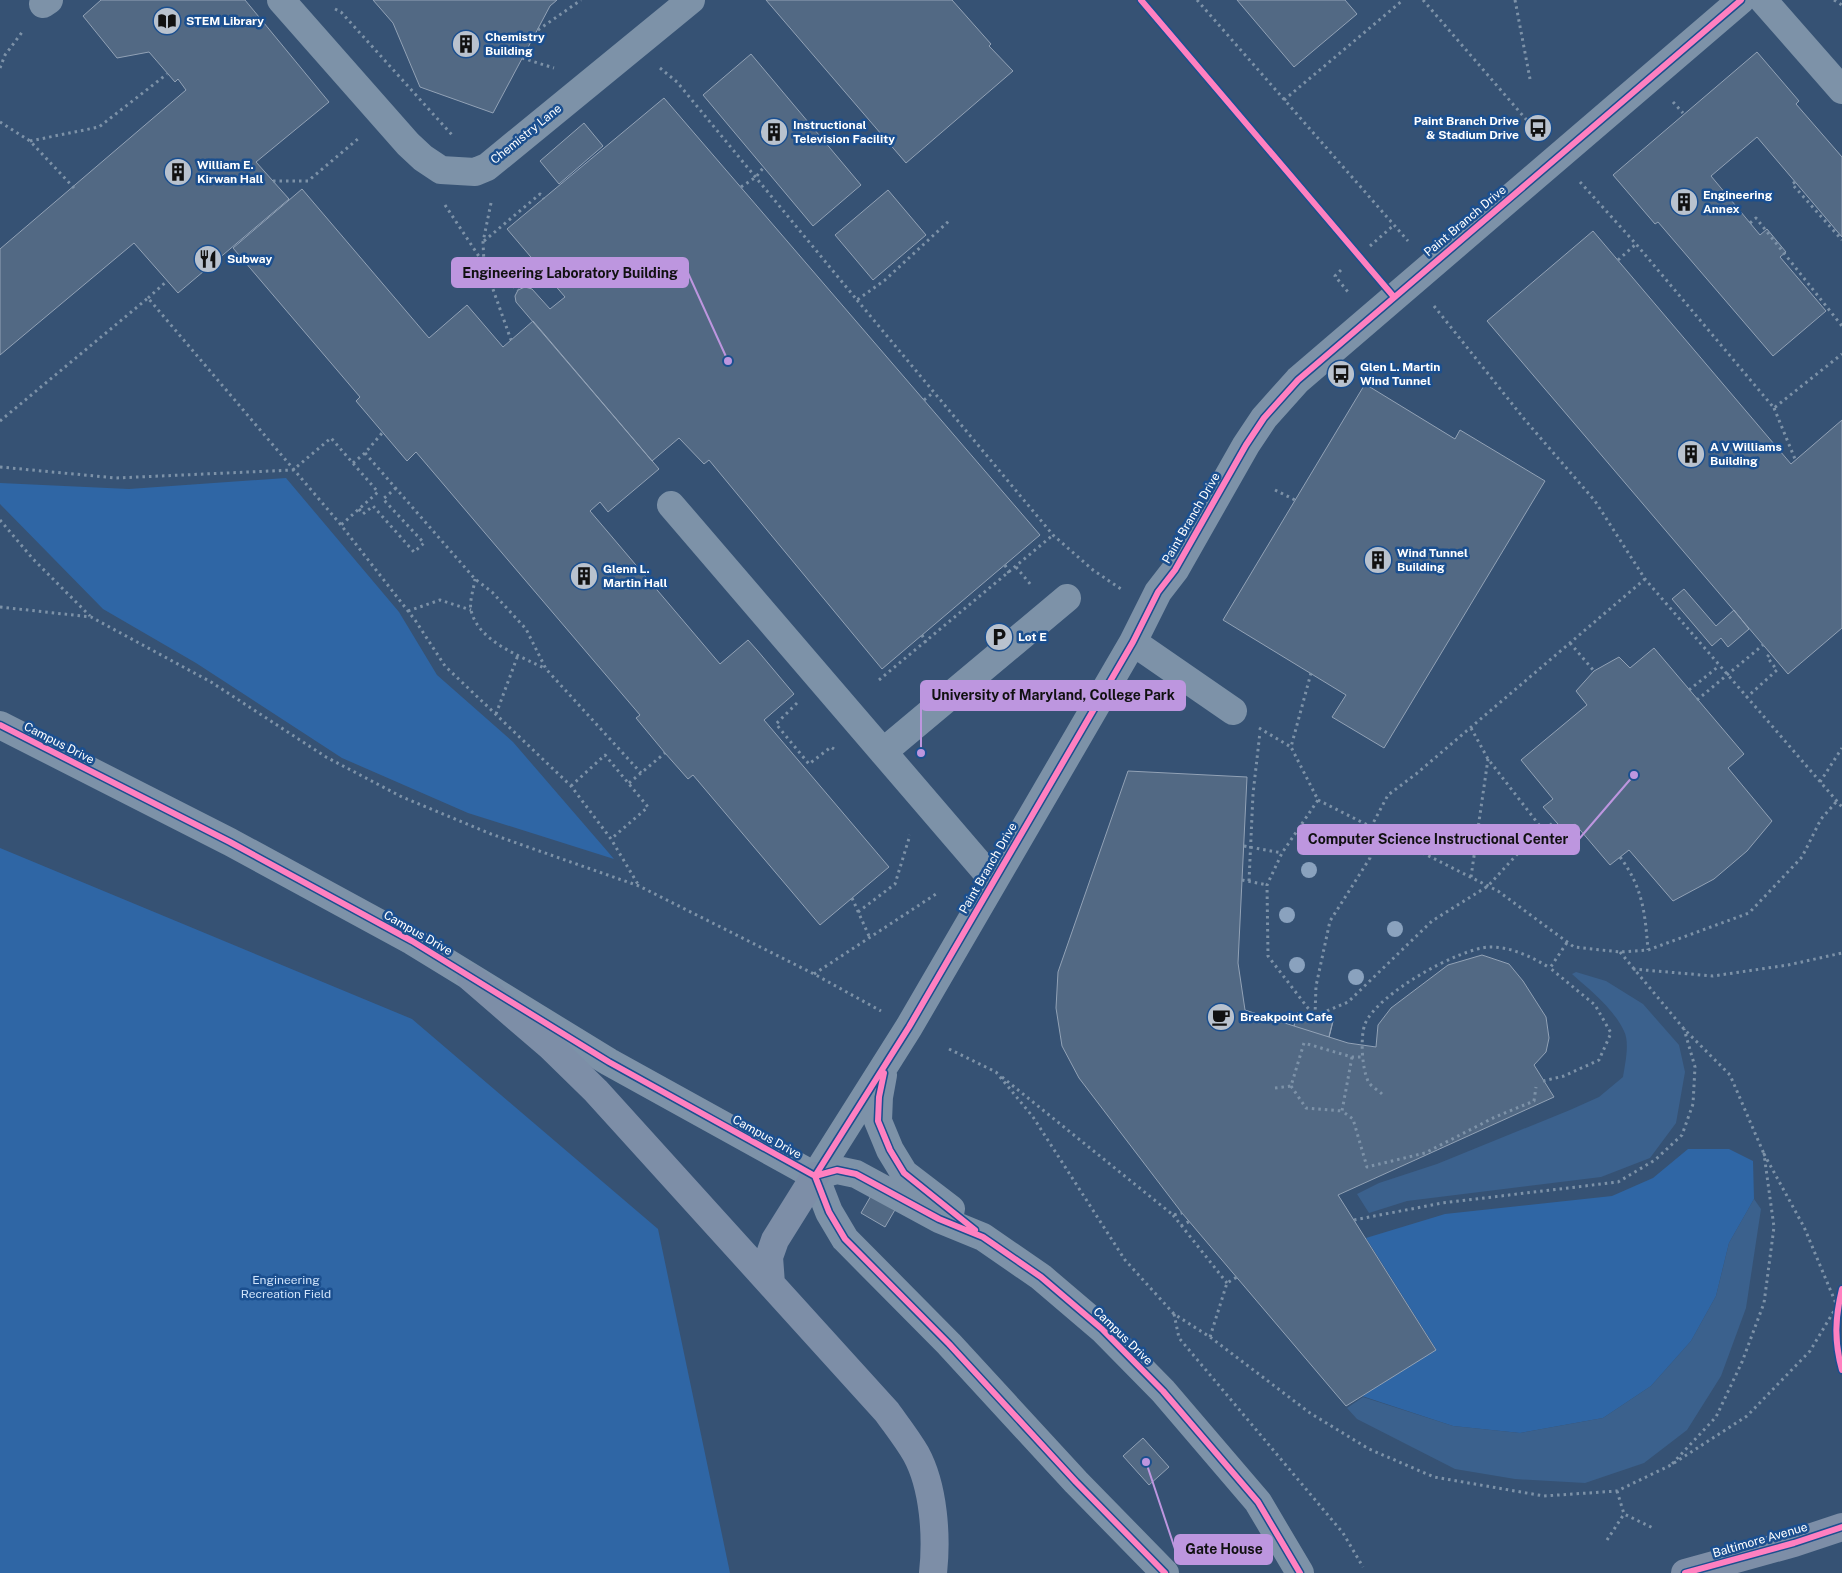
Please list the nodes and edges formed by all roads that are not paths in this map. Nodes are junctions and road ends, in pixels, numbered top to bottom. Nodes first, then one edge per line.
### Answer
1 (281, 0) edge
2 (691, 0) edge
3 (1741, 0) edge
4 (1763, 0) edge
5 (1842, 90) edge
6 (671, 505) dead end
7 (1067, 598) dead end
8 (1133, 642) junction
9 (1233, 710) dead end
10 (0, 725) edge
11 (882, 752) junction
12 (993, 880) junction
13 (471, 978) junction
14 (886, 1064) junction
15 (815, 1176) junction
16 (983, 1236) junction
17 (771, 1284) junction
18 (1842, 1527) edge
19 (933, 1573) edge
20 (1165, 1573) edge
21 (1300, 1573) edge
22 (1685, 1573) edge

1 - 2 street, Chemistry Lane
3 - 8 street, Paint Branch Drive
4 - 5 street
6 - 11 street
7 - 11 street
8 - 9 street
8 - 12 street, Paint Branch Drive
10 - 13 street, Campus Drive
11 - 12 street
12 - 14 street, Paint Branch Drive
13 - 15 street, Campus Drive
13 - 17 main road
14 - 15 street, Paint Branch Drive
14 - 16 street
15 - 16 street, Campus Drive
15 - 17 main road
15 - 20 street
16 - 21 street, Campus Drive
17 - 19 main road
18 - 22 main road, Baltimore Avenue

